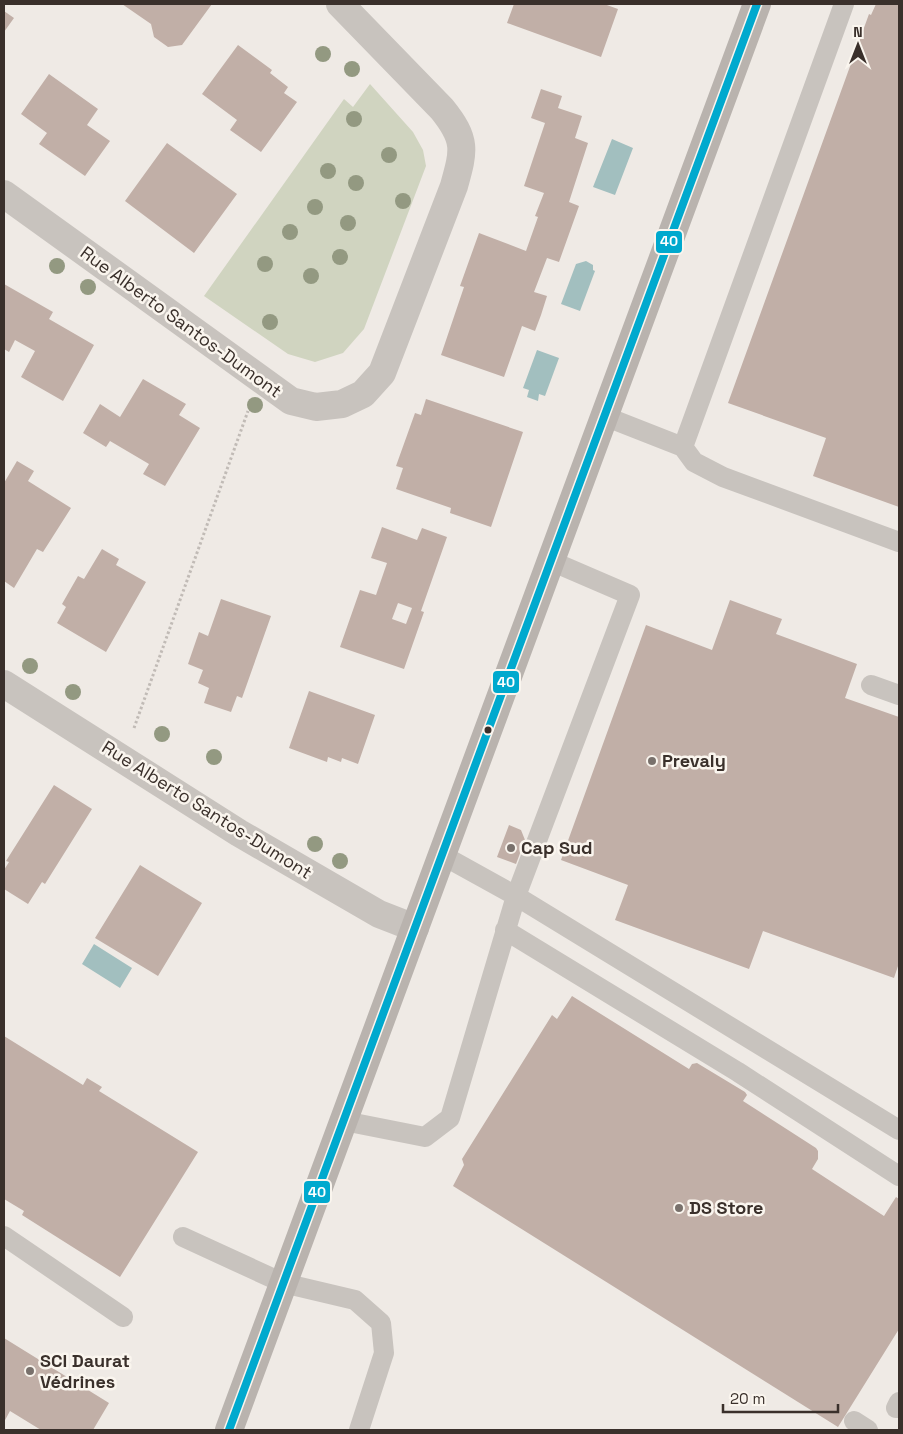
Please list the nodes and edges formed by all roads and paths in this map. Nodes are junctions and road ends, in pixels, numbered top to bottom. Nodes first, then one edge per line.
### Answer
1 (340, 4) edge
2 (756, 4) edge
3 (844, 4) edge
4 (4, 194) edge
5 (263, 381) junction
6 (604, 416) junction
7 (683, 447) junction
8 (899, 542) edge
9 (551, 561) junction
10 (4, 684) edge
11 (871, 685) dead end
12 (899, 695) edge
13 (123, 759) junction
14 (442, 855) junction
15 (516, 896) junction
16 (415, 928) junction
17 (505, 930) junction
18 (344, 1121) junction
19 (899, 1130) edge
20 (899, 1176) edge
21 (4, 1236) edge
22 (183, 1237) dead end
23 (283, 1283) junction
24 (123, 1317) dead end
25 (230, 1430) edge
26 (359, 1430) edge

1 - 5 street, Rue Alberto Santos-Dumont
2 - 6 main road
3 - 7 lane
4 - 5 street, Rue Alberto Santos-Dumont
5 - 13 path
6 - 7 lane
6 - 9 main road
7 - 8 lane
9 - 14 main road
9 - 15 lane
10 - 13 street, Rue Alberto Santos-Dumont
11 - 12 lane
13 - 16 street, Rue Alberto Santos-Dumont
14 - 15 lane
14 - 16 main road
15 - 17 lane
15 - 19 lane
16 - 18 main road
17 - 18 lane
17 - 20 lane
18 - 23 main road
21 - 24 lane
22 - 23 lane
23 - 25 main road
23 - 26 lane

